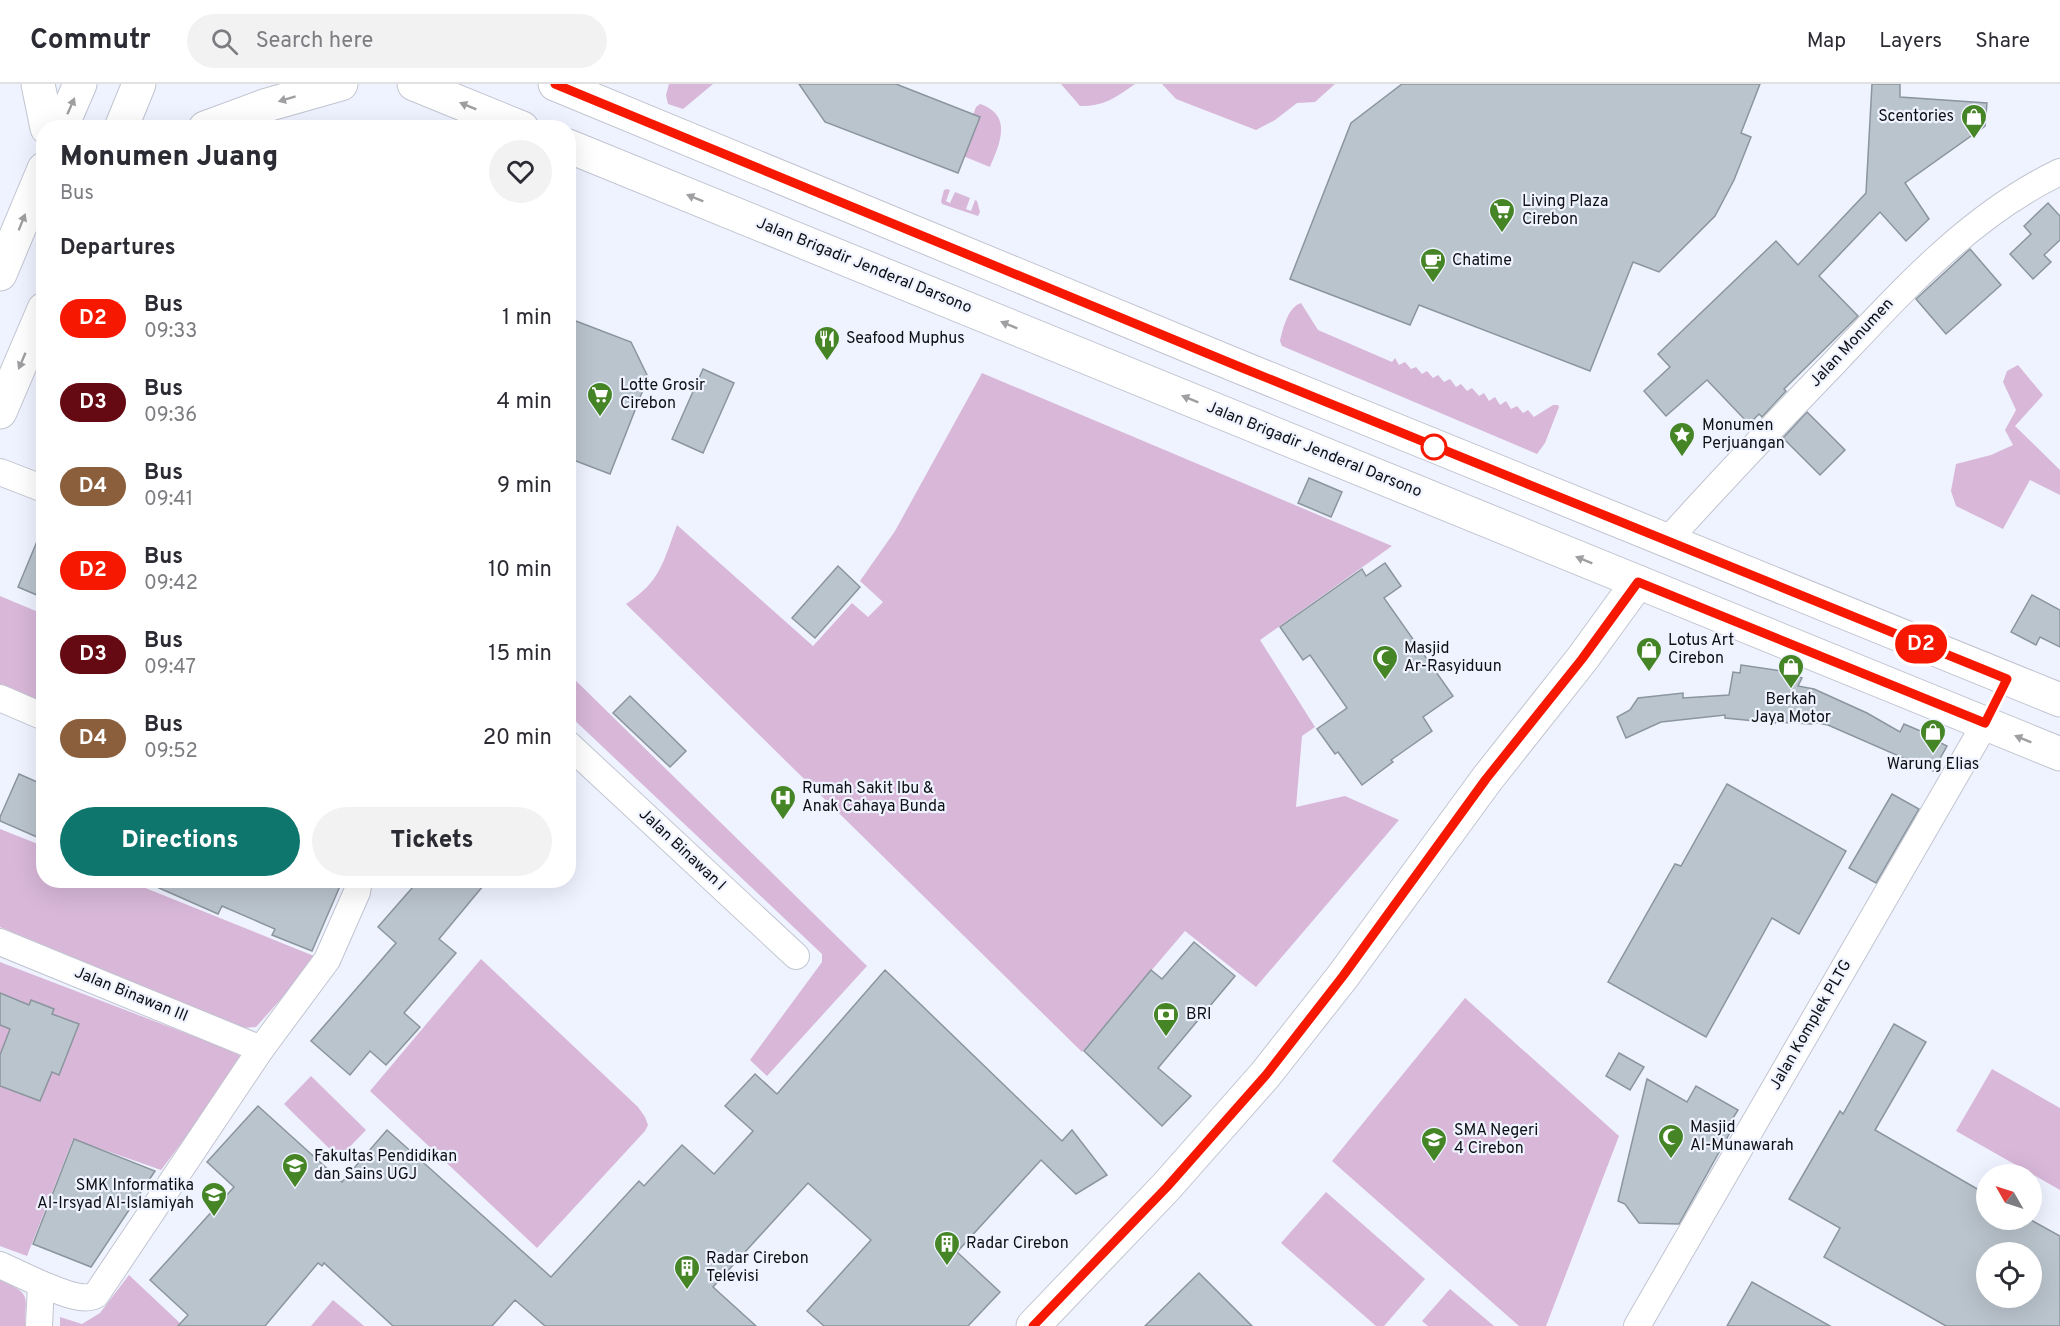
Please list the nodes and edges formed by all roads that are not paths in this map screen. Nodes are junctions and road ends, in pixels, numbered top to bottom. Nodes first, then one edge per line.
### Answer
1 (38, 84) edge
2 (80, 84) edge
3 (139, 84) edge
4 (341, 84) edge
5 (414, 84) edge
6 (555, 84) edge
7 (45, 120) edge
8 (64, 120) edge
9 (124, 120) edge
10 (227, 120) edge
11 (502, 120) edge
12 (576, 150) edge
13 (2060, 171) edge
14 (36, 188) edge
15 (0, 274) edge
16 (36, 328) edge
17 (0, 412) edge
18 (0, 472) edge
19 (36, 486) edge
20 (1666, 542) junction
21 (1638, 582) junction
22 (2007, 679) junction
23 (0, 698) edge
24 (2060, 700) edge
25 (36, 714) edge
26 (1985, 723) junction
27 (576, 751) edge
28 (2060, 754) edge
29 (358, 888) edge
30 (0, 942) edge
31 (796, 956) dead end
32 (261, 1049) junction
33 (0, 1265) edge
34 (40, 1284) junction
35 (39, 1326) edge
36 (1033, 1326) edge
37 (1637, 1326) edge

1 - 7 main road
8 -> 2 main road
3 - 9 main road
4 -> 10 main road
11 -> 5 main road
6 - 20 main road
21 -> 12 main road, Jalan Brigadir Jenderal Darsono
13 - 20 street, Jalan Monumen
15 -> 14 main road
16 -> 17 main road
18 - 19 street
20 - 22 main road
21 - 26 main road, Jalan Brigadir Jenderal Darsono
21 - 36 main road
22 - 24 main road
22 - 26 main road
23 - 25 street
28 -> 26 main road, Jalan Brigadir Jenderal Darsono
26 - 37 street, Jalan Komplek PLTG
27 - 31 street, Jalan Binawan I
29 - 32 street
30 - 32 street, Jalan Binawan III
32 - 34 street
33 - 34 street
34 - 35 street

